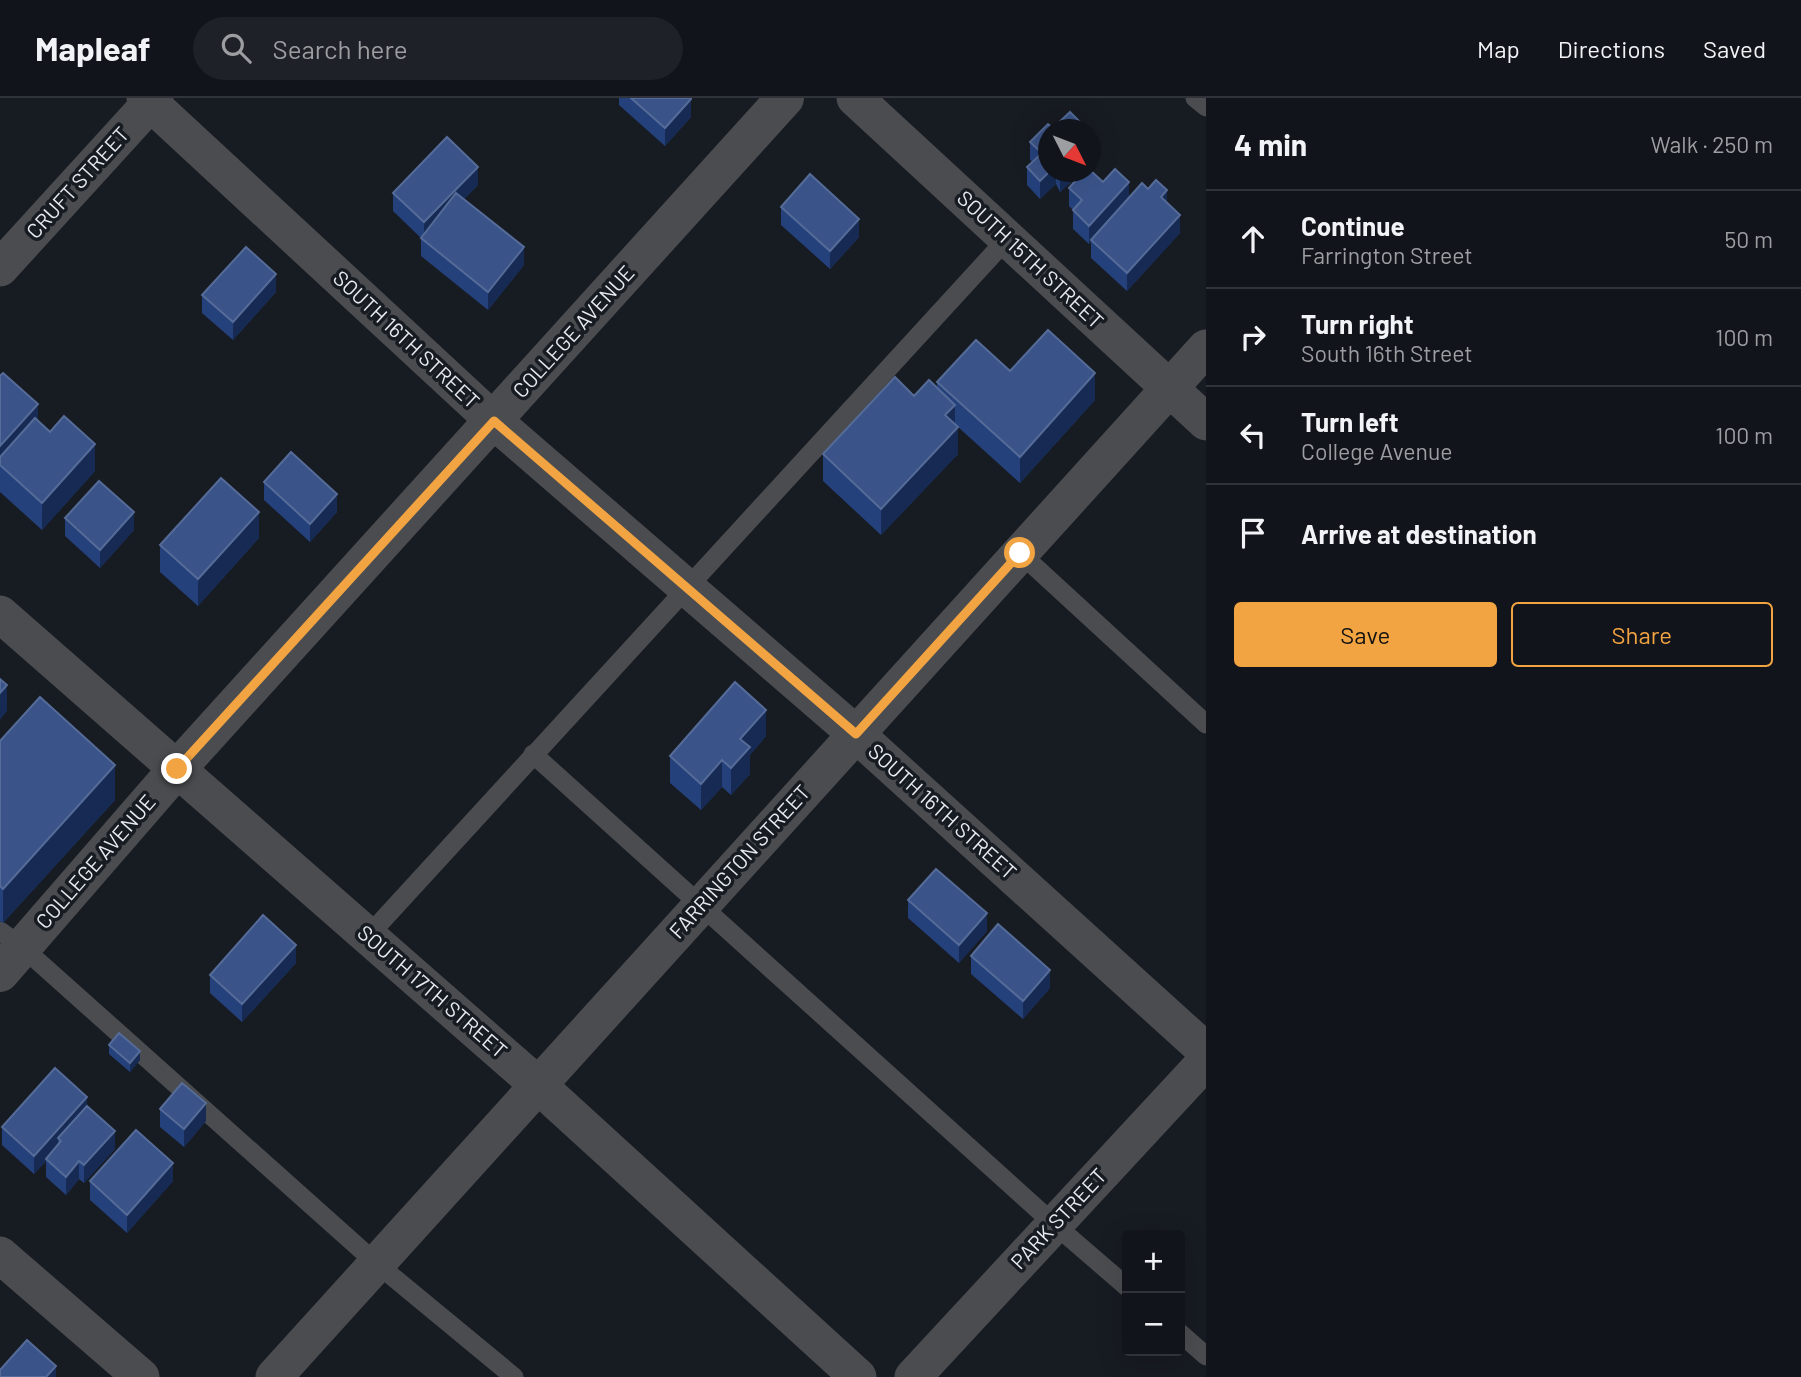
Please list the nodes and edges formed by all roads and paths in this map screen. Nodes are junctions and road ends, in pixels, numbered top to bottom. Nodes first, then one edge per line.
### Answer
1 (785, 98) edge
2 (855, 98) edge
3 (1195, 98) edge
4 (150, 100) edge
5 (1206, 107) edge
6 (1007, 239) junction
7 (0, 268) edge
8 (1206, 348) edge
9 (1168, 388) junction
10 (494, 421) junction
11 (1206, 422) edge
12 (1020, 553) junction
13 (686, 588) junction
14 (0, 614) edge
15 (1206, 724) edge
16 (856, 734) junction
17 (533, 754) junction
18 (177, 769) junction
19 (701, 905) junction
20 (368, 936) junction
21 (7, 950) edge
22 (1206, 1051) edge
23 (1206, 1060) edge
24 (538, 1085) junction
25 (1054, 1224) junction
26 (0, 1255) edge
27 (376, 1264) junction
28 (1122, 1283) edge
29 (1185, 1337) edge
30 (1206, 1356) edge
31 (141, 1377) edge
32 (274, 1377) edge
33 (514, 1377) edge
34 (858, 1377) edge
35 (913, 1377) edge

1 - 10 street, COLLEGE AVENUE
2 - 6 street, SOUTH 15TH STREET
3 - 5 lane
4 - 7 street, CRUFT STREET
4 - 10 street, SOUTH 16TH STREET
6 - 9 street, SOUTH 15TH STREET
6 - 13 lane
8 - 9 street, FARRINGTON STREET
9 - 11 street, SOUTH 15TH STREET
9 - 12 street, FARRINGTON STREET
10 - 13 street, SOUTH 16TH STREET
10 - 18 street, COLLEGE AVENUE
12 - 15 lane
12 - 16 street, FARRINGTON STREET
13 - 16 street, SOUTH 16TH STREET
13 - 17 lane
14 - 18 street, SOUTH 17TH STREET
16 - 19 street, FARRINGTON STREET
16 - 22 street, SOUTH 16TH STREET
17 - 19 lane
17 - 20 lane
18 - 20 street, SOUTH 17TH STREET
18 - 21 street, COLLEGE AVENUE
19 - 24 street, FARRINGTON STREET
19 - 25 lane
20 - 24 street, SOUTH 17TH STREET
21 - 27 lane
23 - 25 street, PARK STREET
24 - 27 street, FARRINGTON STREET
24 - 34 street, SOUTH 17TH STREET
25 - 28 lane
25 - 35 street, PARK STREET
26 - 31 street
27 - 32 street, FARRINGTON STREET
27 - 33 lane
29 - 30 lane

